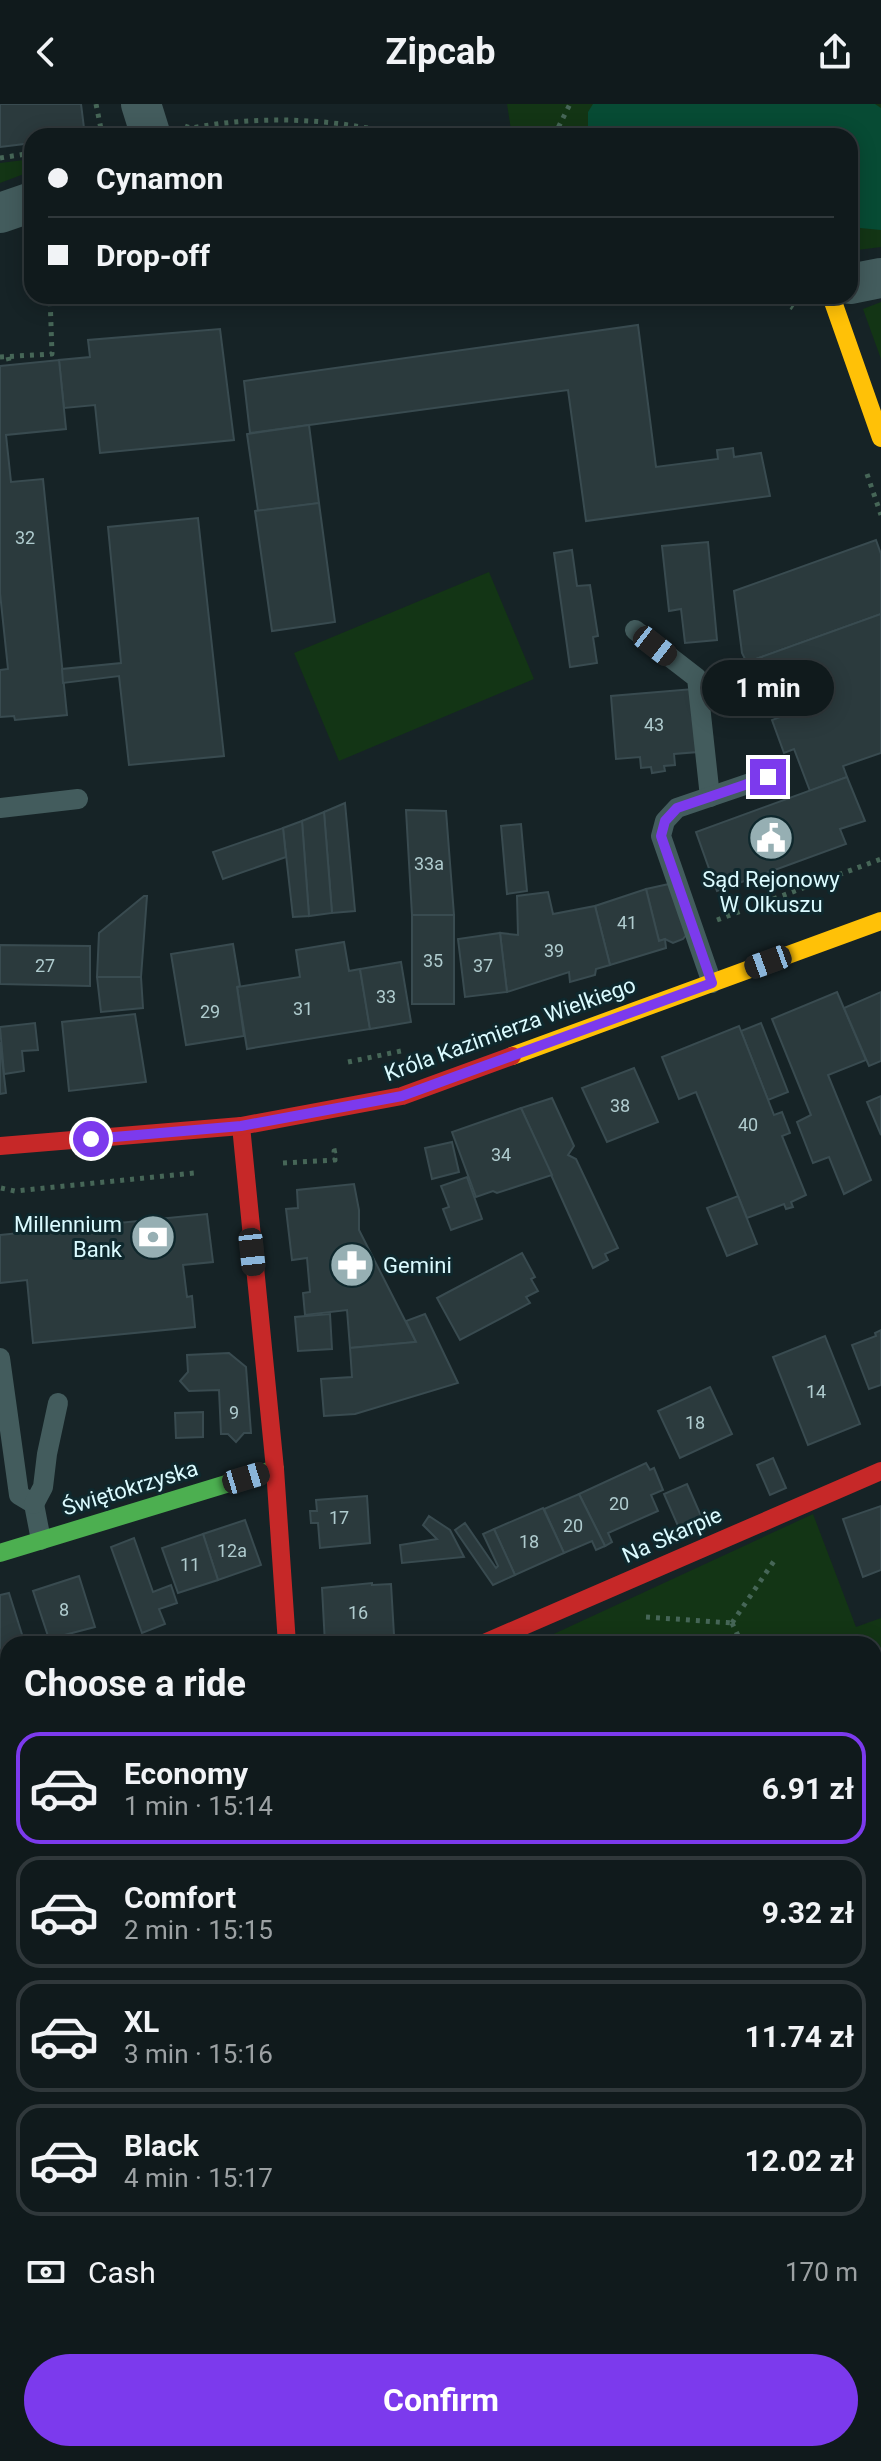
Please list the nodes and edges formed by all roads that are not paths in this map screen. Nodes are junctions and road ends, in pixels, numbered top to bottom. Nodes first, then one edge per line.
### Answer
1 (141, 104) edge
2 (163, 128) edge
3 (24, 205) edge
4 (0, 213) edge
5 (881, 278) edge
6 (858, 282) edge
7 (834, 304) edge
8 (881, 438) edge
9 (635, 630) dead end
10 (768, 777) dead end
11 (710, 797) junction
12 (78, 799) dead end
13 (0, 808) edge
14 (881, 921) edge
15 (712, 983) junction
16 (241, 1126) junction
17 (0, 1146) edge
18 (0, 1358) edge
19 (58, 1403) dead end
20 (275, 1469) junction
21 (881, 1471) edge
22 (34, 1504) junction
23 (41, 1540) junction
24 (0, 1553) edge
25 (286, 1636) edge
26 (500, 1636) edge

1 - 2 street
3 - 4 street
5 - 6 street
7 - 8 street
9 - 11 lane
10 - 11 lane
11 - 15 lane
12 - 13 lane
14 - 15 street, Króla Kazimierza Wielkiego
15 - 16 street, Króla Kazimierza Wielkiego
16 - 17 street, Króla Kazimierza Wielkiego
16 - 20 street
18 - 22 lane
19 - 22 lane
20 - 23 street, Świętokrzyska
20 - 25 street
21 - 26 street, Na Skarpie
22 - 23 lane
23 - 24 street, Świętokrzyska

